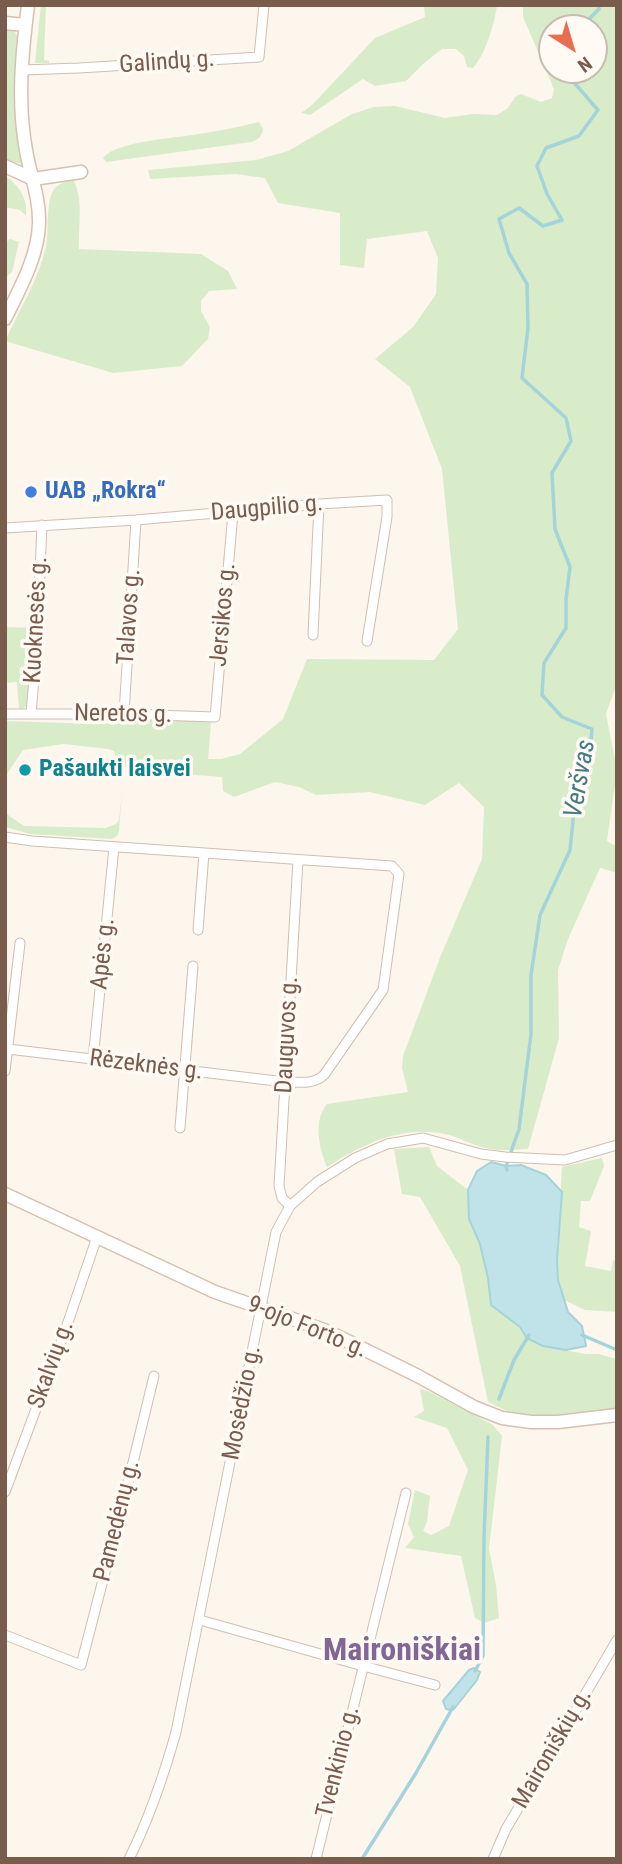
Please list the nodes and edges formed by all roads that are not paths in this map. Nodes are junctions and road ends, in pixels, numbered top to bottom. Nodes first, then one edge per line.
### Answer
1 (28, 5) edge
2 (264, 5) edge
3 (5, 23) edge
4 (25, 25) junction
5 (22, 70) junction
6 (5, 166) edge
7 (81, 172) dead end
8 (33, 179) junction
9 (22, 282) junction
10 (6, 288) edge
11 (5, 319) edge
12 (319, 503) junction
13 (233, 513) junction
14 (136, 520) junction
15 (42, 526) junction
16 (5, 528) edge
17 (313, 635) dead end
18 (367, 641) dead end
19 (5, 714) edge
20 (31, 714) junction
21 (124, 714) junction
22 (215, 717) joint
23 (5, 837) edge
24 (114, 847) junction
25 (204, 853) junction
26 (298, 860) junction
27 (198, 930) dead end
28 (20, 943) dead end
29 (194, 966) dead end
30 (8, 1049) junction
31 (93, 1060) junction
32 (5, 1071) edge
33 (185, 1071) junction
34 (285, 1082) junction
35 (180, 1128) dead end
36 (617, 1145) edge
37 (5, 1194) edge
38 (290, 1206) junction
39 (97, 1237) junction
40 (262, 1309) junction
41 (154, 1376) dead end
42 (617, 1415) edge
43 (5, 1492) edge
44 (406, 1493) dead end
45 (200, 1620) junction
46 (5, 1635) edge
47 (617, 1640) edge
48 (363, 1666) junction
49 (435, 1685) dead end
50 (129, 1859) edge
51 (316, 1859) edge
52 (493, 1859) edge

1 - 4 street
2 - 5 street, Galindų g.
3 - 4 street
4 - 5 street
5 - 8 street
6 - 8 street
7 - 8 street
8 - 9 street
9 - 10 street
9 - 11 street
12 - 13 street, Daugpilio g.
12 - 17 street
12 - 18 street, Daugpilio g.
13 - 14 street, Daugpilio g.
13 - 22 street, Jersikos g.
14 - 15 street, Daugpilio g.
14 - 21 street, Talavos g.
15 - 16 street, Daugpilio g.
15 - 20 street, Kuoknesės g.
19 - 20 street, Neretos g.
20 - 21 street, Neretos g.
21 - 22 street, Neretos g.
23 - 24 street, Rėzeknės g.
24 - 25 street, Rėzeknės g.
24 - 31 street, Apės g.
25 - 26 street, Rėzeknės g.
25 - 27 street
26 - 34 street, Dauguvos g.
26 - 34 street, Rėzeknės g.
28 - 30 street
29 - 33 street
30 - 31 street, Rėzeknės g.
30 - 32 street
31 - 33 street, Rėzeknės g.
33 - 34 street, Rėzeknės g.
33 - 35 street
34 - 38 street, Dauguvos g.
36 - 38 street, Mosėdžio g.
37 - 39 street, 9-ojo Forto g.
38 - 40 street, Mosėdžio g.
39 - 40 street, 9-ojo Forto g.
39 - 43 street, Skalvių g.
40 - 42 street, 9-ojo Forto g.
40 - 45 street, Mosėdžio g.
41 - 46 street, Pamedėnų g.
44 - 48 street, Tvenkinio g.
45 - 48 street
45 - 50 street, Mosėdžio g.
47 - 52 street, Maironiškių g.
48 - 49 street
48 - 51 street, Tvenkinio g.

